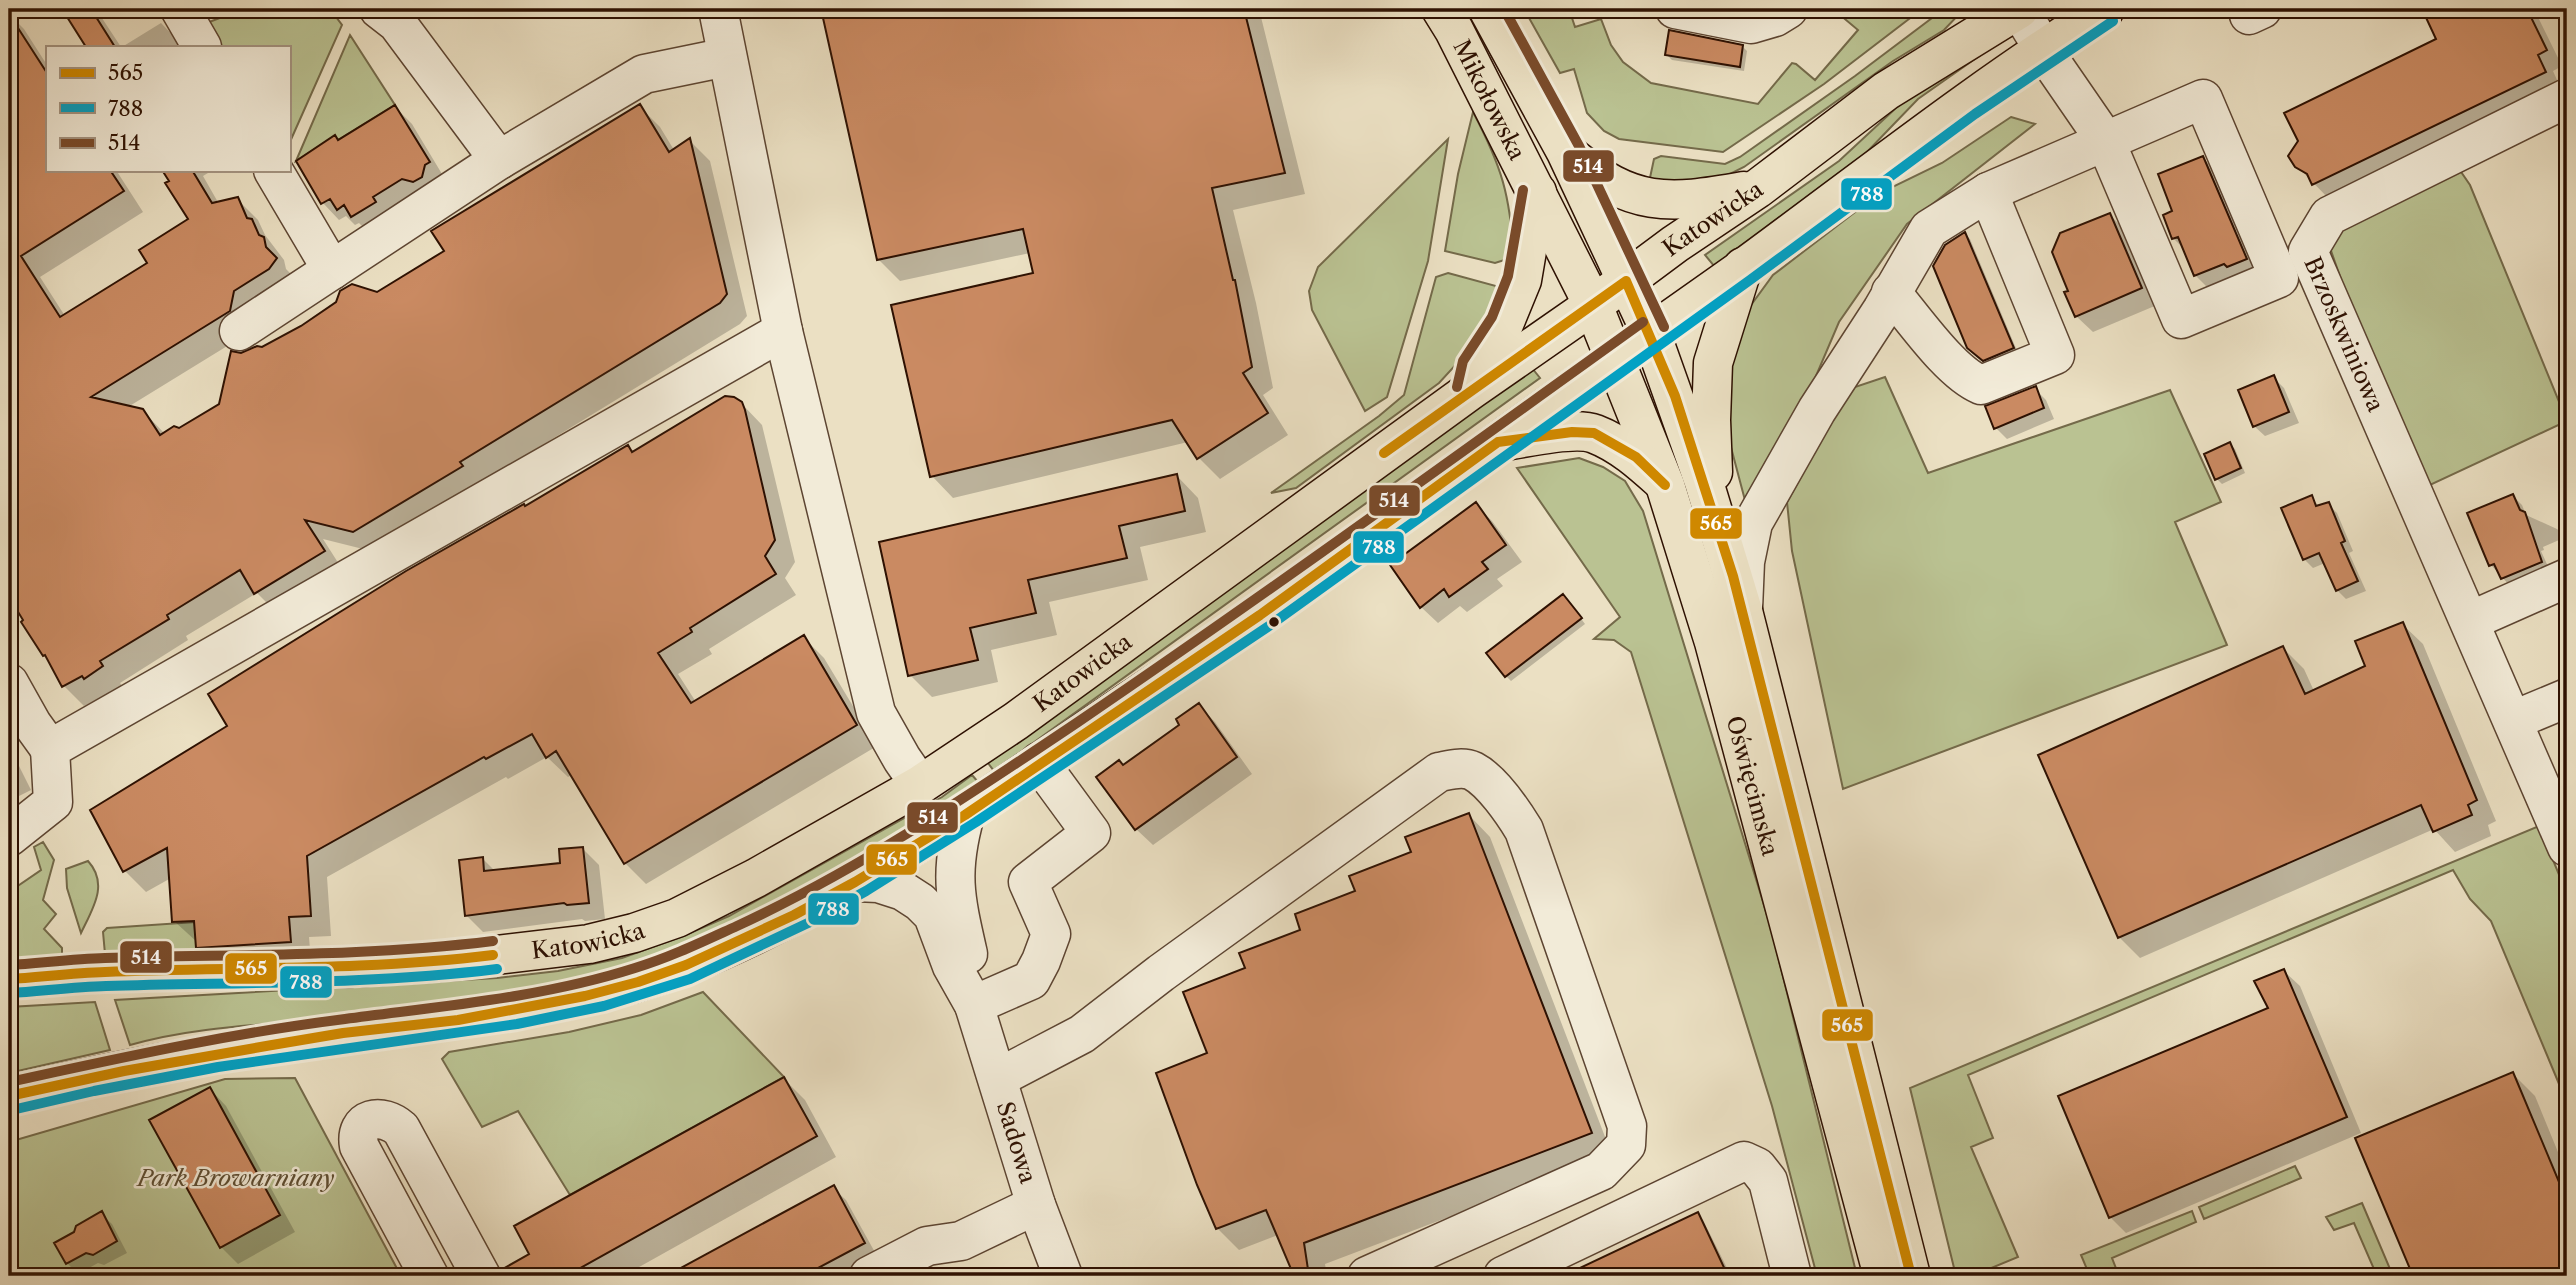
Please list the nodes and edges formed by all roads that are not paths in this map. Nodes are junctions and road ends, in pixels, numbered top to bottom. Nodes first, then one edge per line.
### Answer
1 (180, 9) edge
2 (379, 9) edge
3 (718, 9) edge
4 (1441, 9) edge
5 (1488, 9) edge
6 (1675, 9) edge
7 (1788, 9) edge
8 (2019, 9) edge
9 (2105, 9) edge
10 (201, 46) edge
11 (2042, 48) junction
12 (727, 57) junction
13 (2567, 98) edge
14 (2105, 139) junction
15 (1566, 152) junction
16 (499, 160) junction
17 (274, 172) edge
18 (1757, 188) junction
19 (1537, 192) junction
20 (1988, 192) junction
21 (1743, 267) junction
22 (332, 270) junction
23 (1626, 281) junction
24 (1891, 292) junction
25 (1593, 305) junction
26 (239, 331) dead end
27 (783, 331) junction
28 (1651, 333) junction
29 (1615, 358) junction
30 (1471, 390) junction
31 (1498, 442) junction
32 (1665, 485) junction
33 (1716, 519) junction
34 (2567, 578) edge
35 (1743, 611) junction
36 (2470, 621) junction
37 (9, 683) edge
38 (2567, 698) edge
39 (2514, 720) junction
40 (50, 748) junction
41 (1039, 762) junction
42 (920, 785) junction
43 (965, 814) junction
44 (9, 836) edge
45 (2567, 847) edge
46 (855, 882) junction
47 (9, 979) edge
48 (974, 1005) junction
49 (998, 1078) junction
50 (9, 1096) edge
51 (1036, 1205) junction
52 (429, 1276) edge
53 (481, 1276) edge
54 (869, 1276) edge
55 (1063, 1276) edge
56 (1367, 1276) edge
57 (1503, 1276) edge
58 (1792, 1276) edge
59 (1883, 1276) edge
60 (1911, 1276) edge

1 - 10 street
2 - 16 street
3 - 12 street
4 - 19 main road, Mikołowska
5 - 15 main road, Mikołowska
6 - 7 street
8 - 11 street
8 - 18 main road, Katowicka
9 - 11 main road, Katowicka
11 - 14 street
11 - 21 main road, Katowicka
12 - 16 street
12 - 27 street
13 - 36 street, Brzoskwiniowa
14 - 14 street
14 - 20 street
15 - 18 main road
15 - 23 main road, Mikołowska
16 - 22 street
17 - 22 street
18 - 23 main road, Katowicka
19 - 25 main road, Mikołowska
19 - 30 main road
20 - 24 street
20 - 24 street
21 - 28 main road, Katowicka
21 - 33 main road
22 - 26 street
23 - 25 main road, Katowicka
23 - 28 main road, Mikołowska
24 - 35 street
25 - 29 main road, Oświęcimska
25 - 30 main road, Katowicka
27 - 40 street
27 - 42 street
28 - 29 main road, Katowicka
28 - 33 main road, Oświęcimska
29 - 31 main road, Katowicka
29 - 32 main road, Oświęcimska
30 - 42 main road, Katowicka
31 - 32 main road
31 - 41 main road, Katowicka
32 - 59 main road, Oświęcimska
33 - 35 main road, Oświęcimska
34 - 36 street
35 - 60 main road, Oświęcimska
36 - 39 street, Brzoskwiniowa
37 - 40 street
38 - 39 street
39 - 45 street, Brzoskwiniowa
40 - 44 street
41 - 43 main road, Katowicka
41 - 48 street
42 - 47 main road, Katowicka
43 - 46 main road, Katowicka
43 - 48 street, Sadowa
46 - 48 street, Sadowa
46 - 50 main road, Katowicka
48 - 49 street, Sadowa
49 - 51 street, Sadowa
49 - 56 street
51 - 54 street
51 - 55 street, Sadowa
52 - 53 street
57 - 58 street

